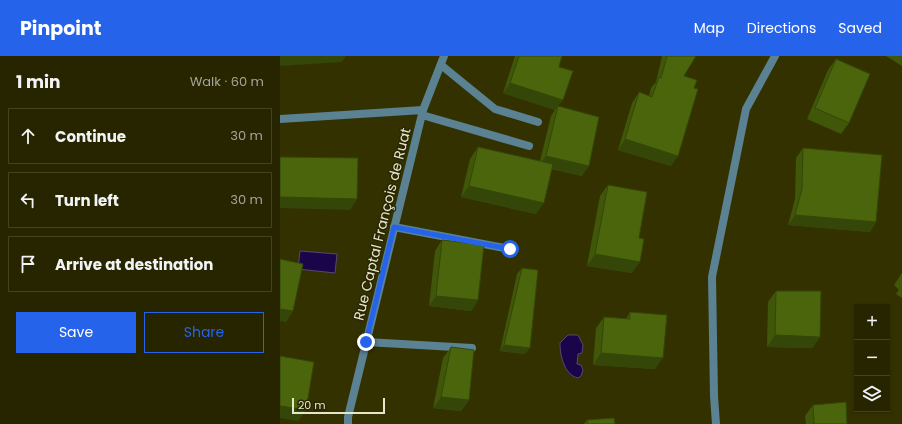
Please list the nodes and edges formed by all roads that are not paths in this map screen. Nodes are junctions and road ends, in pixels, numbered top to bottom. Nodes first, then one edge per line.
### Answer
1 (444, 56) edge
2 (775, 56) edge
3 (441, 65) junction
4 (422, 112) junction
5 (280, 119) edge
6 (538, 122) dead end
7 (529, 146) dead end
8 (394, 227) junction
9 (510, 249) dead end
10 (366, 342) junction
11 (472, 348) edge
12 (348, 424) edge
13 (716, 424) edge

1 - 3 street, Rue Captal François de Ruat
2 - 13 street
3 - 4 street, Rue Captal François de Ruat
3 - 6 street
4 - 5 street
4 - 7 street
4 - 8 street, Rue Captal François de Ruat
8 - 9 street
8 - 10 street, Rue Captal François de Ruat
10 - 11 street
10 - 12 street, Rue Captal François de Ruat

